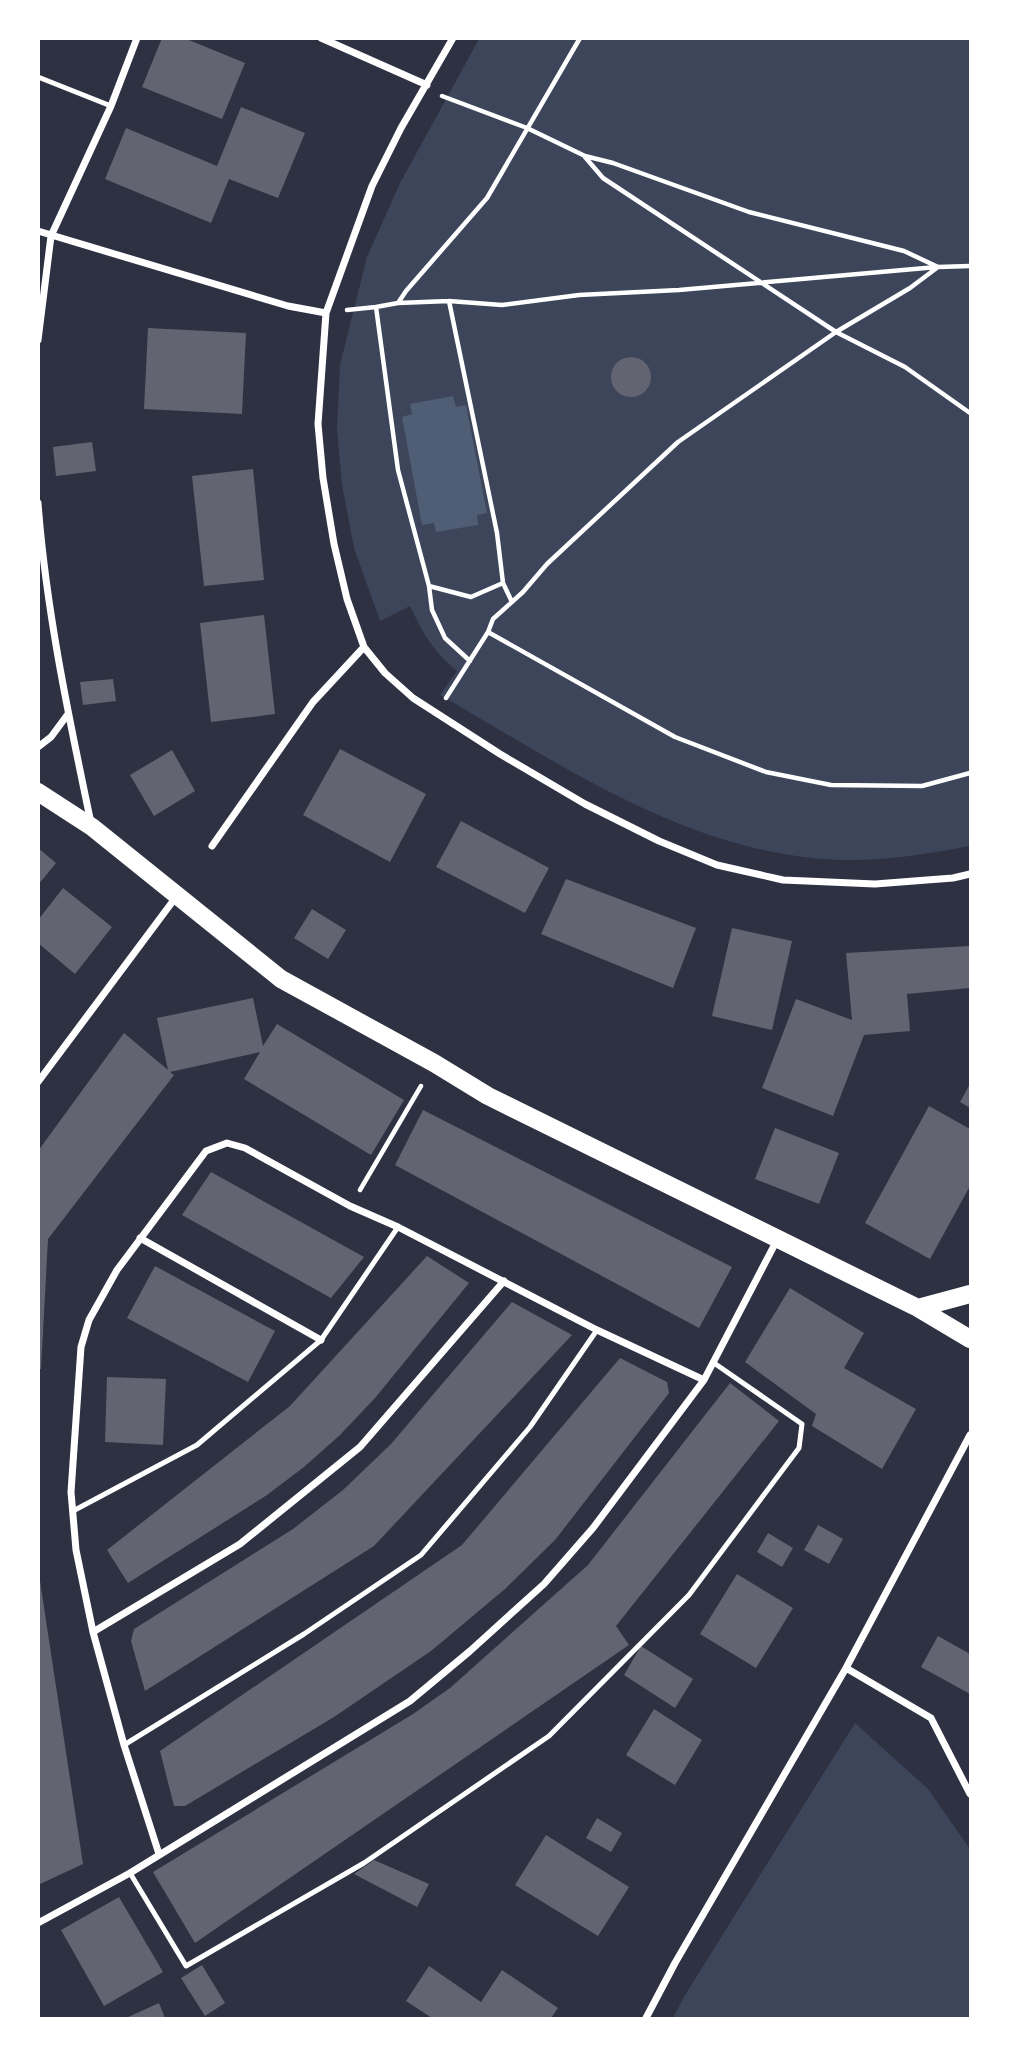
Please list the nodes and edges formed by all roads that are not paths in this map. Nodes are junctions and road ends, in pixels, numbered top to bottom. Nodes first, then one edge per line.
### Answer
1 (137, 38) edge
2 (321, 38) edge
3 (453, 38) edge
4 (38, 77) edge
5 (427, 85) junction
6 (111, 106) junction
7 (38, 231) edge
8 (51, 236) junction
9 (326, 313) junction
10 (38, 340) edge
11 (38, 503) edge
12 (40, 539) edge
13 (364, 647) junction
14 (68, 714) junction
15 (38, 747) edge
16 (38, 792) edge
17 (92, 827) junction
18 (212, 846) dead end
19 (971, 874) edge
20 (177, 896) junction
21 (38, 1082) edge
22 (398, 1227) junction
23 (140, 1238) junction
24 (777, 1240) junction
25 (504, 1281) junction
26 (971, 1294) edge
27 (918, 1308) junction
28 (597, 1329) junction
29 (971, 1339) edge
30 (321, 1340) junction
31 (714, 1363) junction
32 (704, 1380) junction
33 (971, 1435) edge
34 (73, 1511) junction
35 (93, 1632) junction
36 (846, 1668) junction
37 (124, 1745) junction
38 (971, 1794) edge
39 (159, 1853) junction
40 (130, 1873) junction
41 (38, 1923) edge
42 (646, 2018) edge

1 - 6 street
2 - 5 street
3 - 5 street
4 - 6 lane
5 - 9 street
6 - 8 street
7 - 8 street
8 - 9 street
8 - 10 street
9 - 13 street
11 - 12 street
12 - 14 street
13 - 18 street
13 - 19 street
14 - 15 street
14 - 17 street
16 - 17 main road
17 - 20 main road
20 - 21 street
20 - 24 main road
22 - 23 street
22 - 25 street
22 - 30 lane
23 - 30 street
23 - 34 street
24 - 27 main road
24 - 31 street
25 - 28 street
25 - 35 street
26 - 27 main road
27 - 29 main road
28 - 32 street
28 - 37 lane
30 - 34 lane
31 - 32 street
31 - 40 lane
32 - 39 street
33 - 36 street
34 - 35 street
35 - 37 street
36 - 38 street
36 - 42 street
37 - 39 street
39 - 40 street
40 - 41 street

